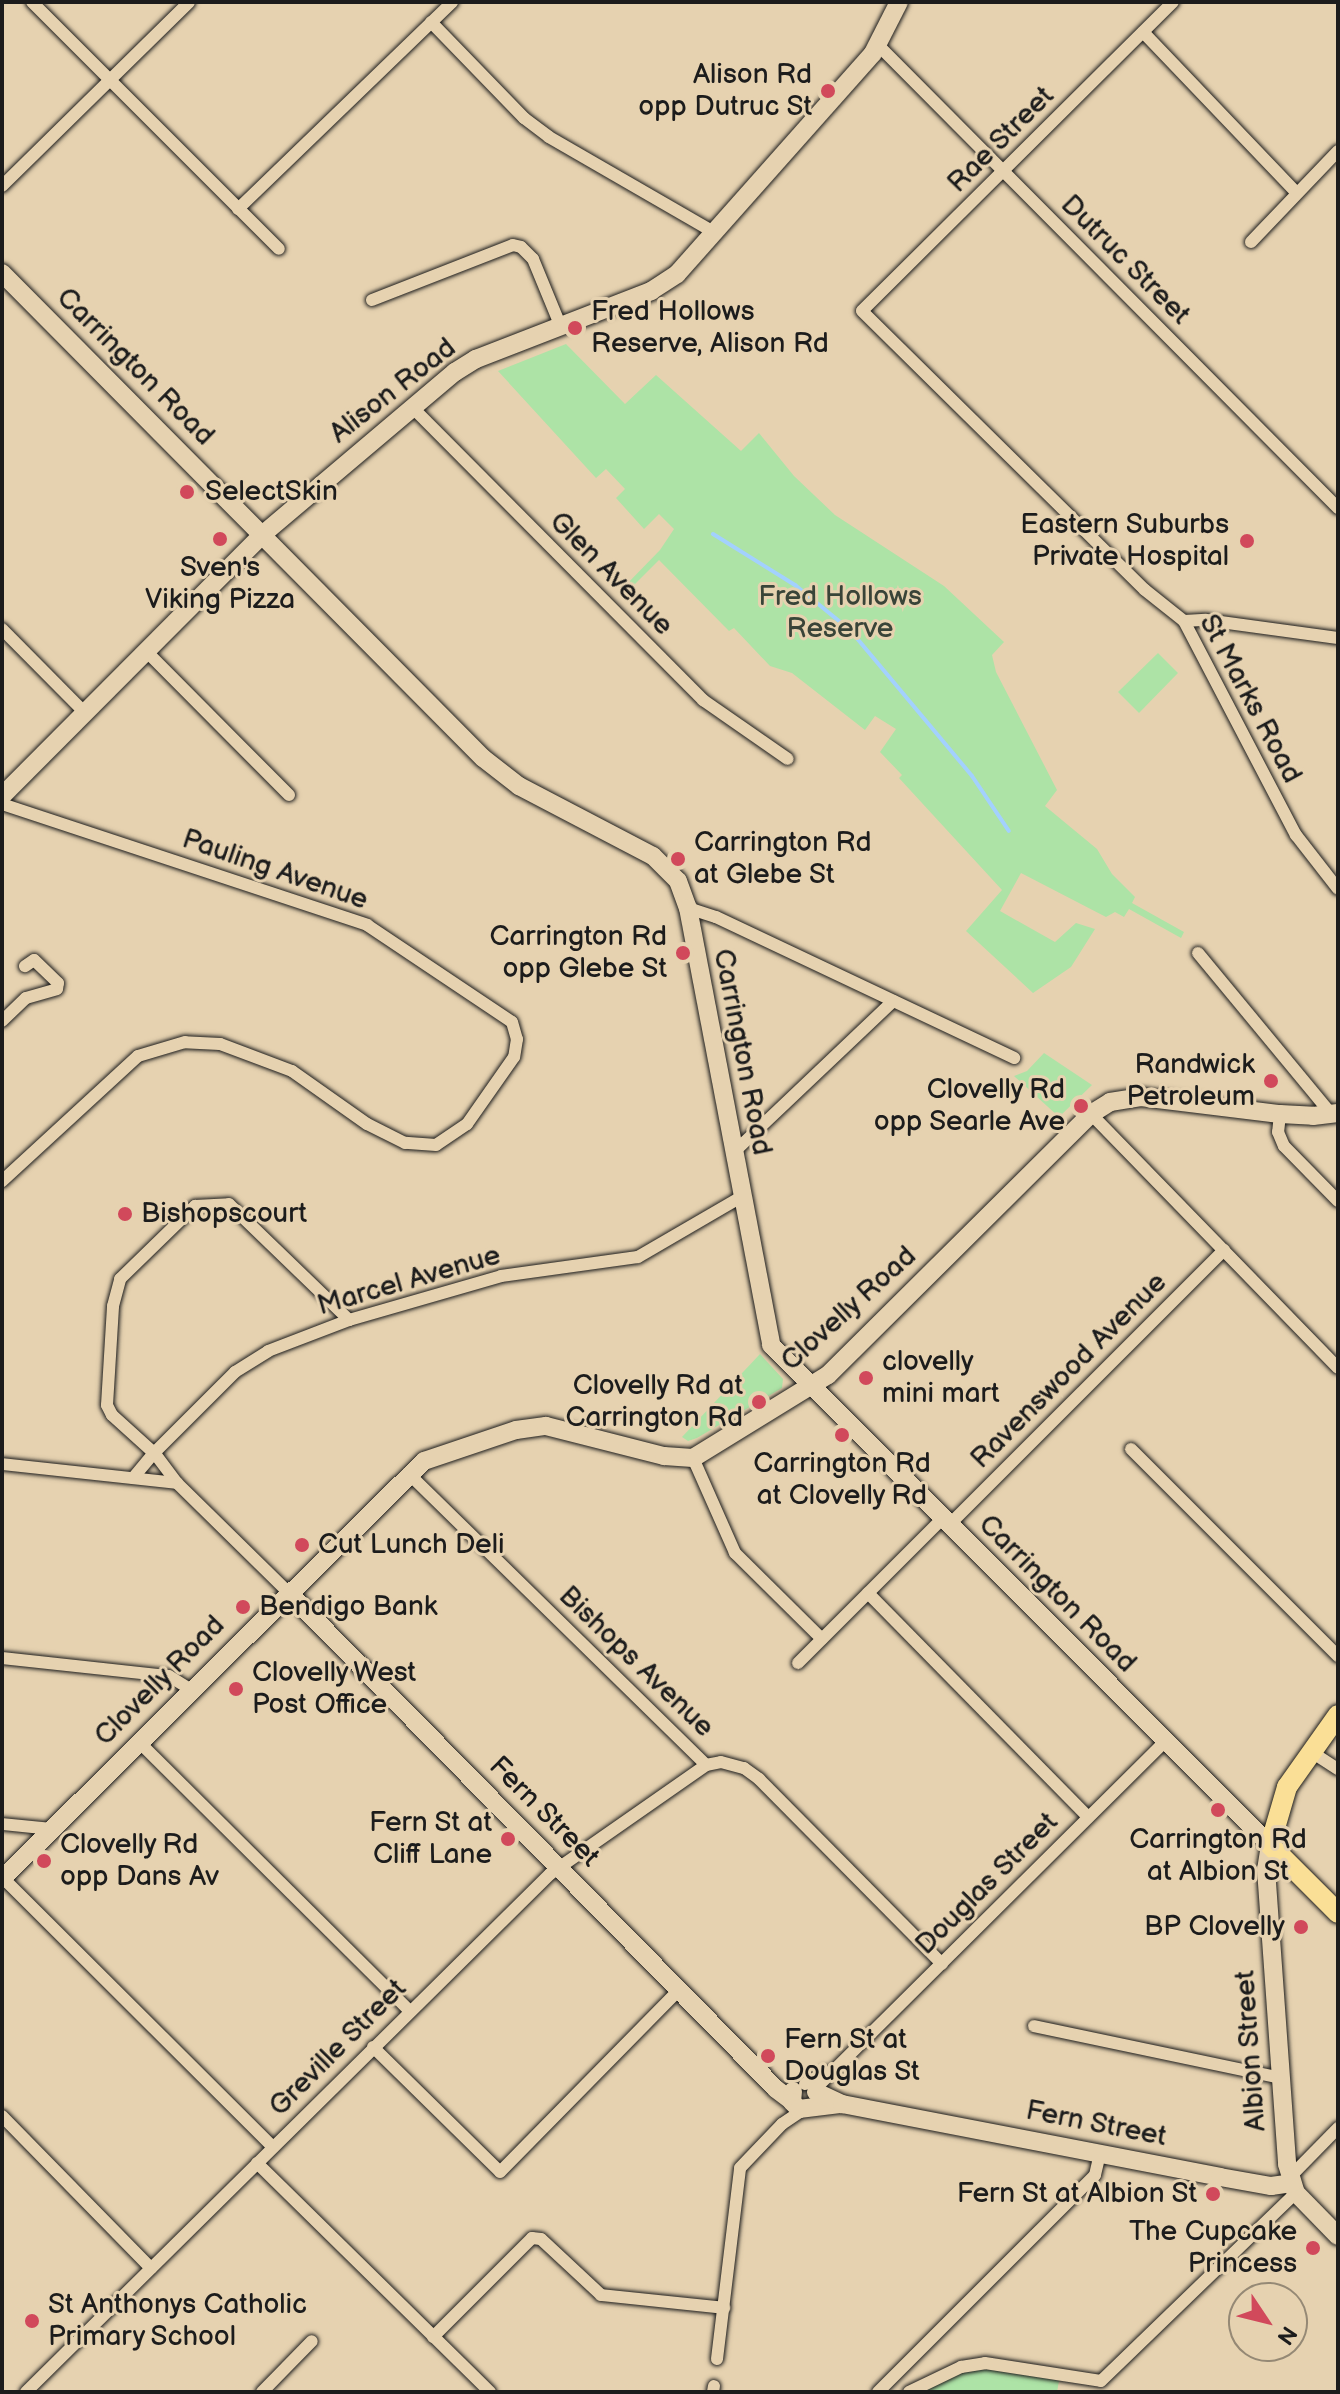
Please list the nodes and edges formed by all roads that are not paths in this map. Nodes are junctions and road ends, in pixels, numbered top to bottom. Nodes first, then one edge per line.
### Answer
1 (32, 2) edge
2 (189, 2) edge
3 (452, 2) edge
4 (899, 2) edge
5 (1173, 2) edge
6 (431, 22) junction
7 (1143, 32) junction
8 (878, 45) junction
9 (109, 81) junction
10 (1338, 151) edge
11 (1003, 171) junction
12 (2, 186) edge
13 (1296, 192) junction
14 (238, 209) junction
15 (715, 233) junction
16 (1251, 242) dead end
17 (279, 249) dead end
18 (2, 273) edge
19 (372, 300) dead end
20 (862, 311) joint
21 (561, 327) junction
22 (413, 408) junction
23 (1338, 508) edge
24 (262, 535) junction
25 (1184, 621) junction
26 (2, 629) edge
27 (1338, 638) edge
28 (146, 651) junction
29 (85, 713) junction
30 (788, 759) dead end
31 (289, 795) dead end
32 (2, 796) edge
33 (2, 804) edge
34 (1338, 889) edge
35 (688, 908) junction
36 (1198, 953) dead end
37 (25, 966) dead end
38 (893, 1001) junction
39 (2, 1021) edge
40 (1014, 1058) dead end
41 (1091, 1114) junction
42 (1280, 1114) junction
43 (1334, 1114) edge
44 (733, 1153) junction
45 (2, 1181) edge
46 (741, 1197) junction
47 (1338, 1201) edge
48 (1224, 1250) junction
49 (349, 1320) junction
50 (1338, 1368) edge
51 (810, 1387) junction
52 (1131, 1449) dead end
53 (154, 1453) junction
54 (693, 1458) junction
55 (2, 1464) edge
56 (408, 1473) junction
57 (133, 1478) junction
58 (177, 1483) junction
59 (945, 1522) junction
60 (289, 1593) junction
61 (868, 1593) junction
62 (822, 1639) junction
63 (1338, 1656) edge
64 (2, 1658) edge
65 (798, 1663) dead end
66 (191, 1690) junction
67 (1338, 1715) edge
68 (1165, 1741) junction
69 (139, 1742) junction
70 (1310, 1751) junction
71 (706, 1765) junction
72 (1338, 1769) edge
73 (1088, 1817) junction
74 (2, 1824) edge
75 (51, 1829) junction
76 (1270, 1845) junction
77 (560, 1867) junction
78 (3, 1878) edge
79 (1309, 1883) junction
80 (1268, 1894) junction
81 (1338, 1913) edge
82 (942, 1964) junction
83 (680, 1989) junction
84 (410, 2011) junction
85 (1034, 2026) dead end
86 (373, 2047) junction
87 (1281, 2078) junction
88 (803, 2097) junction
89 (2, 2116) edge
90 (1338, 2128) edge
91 (273, 2147) junction
92 (1100, 2154) junction
93 (257, 2163) junction
94 (1293, 2184) junction
95 (1338, 2236) edge
96 (151, 2268) junction
97 (724, 2308) junction
98 (433, 2337) junction
99 (312, 2341) dead end
100 (717, 2359) dead end
101 (26, 2392) edge
102 (262, 2392) edge
103 (490, 2392) edge
104 (878, 2392) edge
105 (909, 2392) edge

1 - 9 street
2 - 9 street
3 - 6 street
4 - 8 street, Alison Road
5 - 7 street, Rae Street
6 - 14 street
6 - 15 street
7 - 11 street, Rae Street
7 - 13 street
8 - 11 street, Dutruc Street
8 - 15 street, Alison Road
9 - 12 street
9 - 14 street
10 - 13 street
11 - 20 street, Rae Street
11 - 23 street, Dutruc Street
13 - 16 street
14 - 17 street
15 - 21 street, Alison Road
18 - 24 street, Carrington Road
19 - 21 street
20 - 25 street, St Marks Road
21 - 22 street, Alison Road
22 - 24 street, Alison Road
22 - 30 street, Glen Avenue
24 - 28 street, Alison Road
24 - 35 street, Carrington Road
25 - 27 street
25 - 34 street, St Marks Road
26 - 29 street
28 - 29 street, Alison Road
28 - 31 street
29 - 32 street, Alison Road
33 - 45 street, Pauling Avenue
35 - 38 street
35 - 44 street, Carrington Road
36 - 43 street
37 - 39 street
38 - 40 street
38 - 44 street
41 - 42 street, Clovelly Road
41 - 48 street
41 - 51 street, Clovelly Road
42 - 43 street, Clovelly Road
42 - 47 street
44 - 46 street, Carrington Road
46 - 49 street, Marcel Avenue
46 - 51 street, Carrington Road
48 - 50 street
48 - 59 street, Ravenswood Avenue
49 - 53 street, Marcel Avenue
49 - 53 street
51 - 54 street, Clovelly Road
51 - 59 street, Carrington Road
52 - 63 street
53 - 57 street, Marcel Avenue
53 - 58 street
54 - 56 street, Clovelly Road
54 - 62 street
55 - 57 street
56 - 60 street, Clovelly Road
56 - 71 street, Bishops Avenue
57 - 58 street
58 - 60 street
59 - 61 street, Ravenswood Avenue
59 - 68 street, Carrington Road
60 - 66 street, Clovelly Road
60 - 77 street, Fern Street
61 - 62 street, Ravenswood Avenue
61 - 73 street
62 - 65 street, Ravenswood Avenue
64 - 66 street
66 - 69 street, Clovelly Road
67 - 70 main road
68 - 73 street, Douglas Street
68 - 76 street, Carrington Road
69 - 75 street, Clovelly Road
69 - 84 street
70 - 72 street
70 - 76 main road
71 - 77 street, Greville Street
71 - 82 street, Bishops Avenue
73 - 82 street, Douglas Street
74 - 75 street
75 - 78 street, Clovelly Road
76 - 79 main road, Carrington Road
76 - 80 street, Albion Street
77 - 83 street, Fern Street
77 - 84 street, Greville Street
78 - 91 street
79 - 80 street
79 - 81 main road, Carrington Road
80 - 87 street, Albion Street
82 - 88 street, Douglas Street
83 - 86 street
83 - 88 street, Fern Street
84 - 86 street, Greville Street
85 - 87 street
86 - 91 street, Greville Street
87 - 94 street, Albion Street
88 - 92 street, Fern Street
88 - 97 street
89 - 96 street
90 - 94 street
91 - 93 street, Greville Street
92 - 94 street, Fern Street
92 - 104 street
93 - 96 street, Greville Street
93 - 98 street
94 - 95 street
94 - 105 street
96 - 101 street, Greville Street
97 - 98 street
97 - 100 street
98 - 103 street
99 - 102 street

